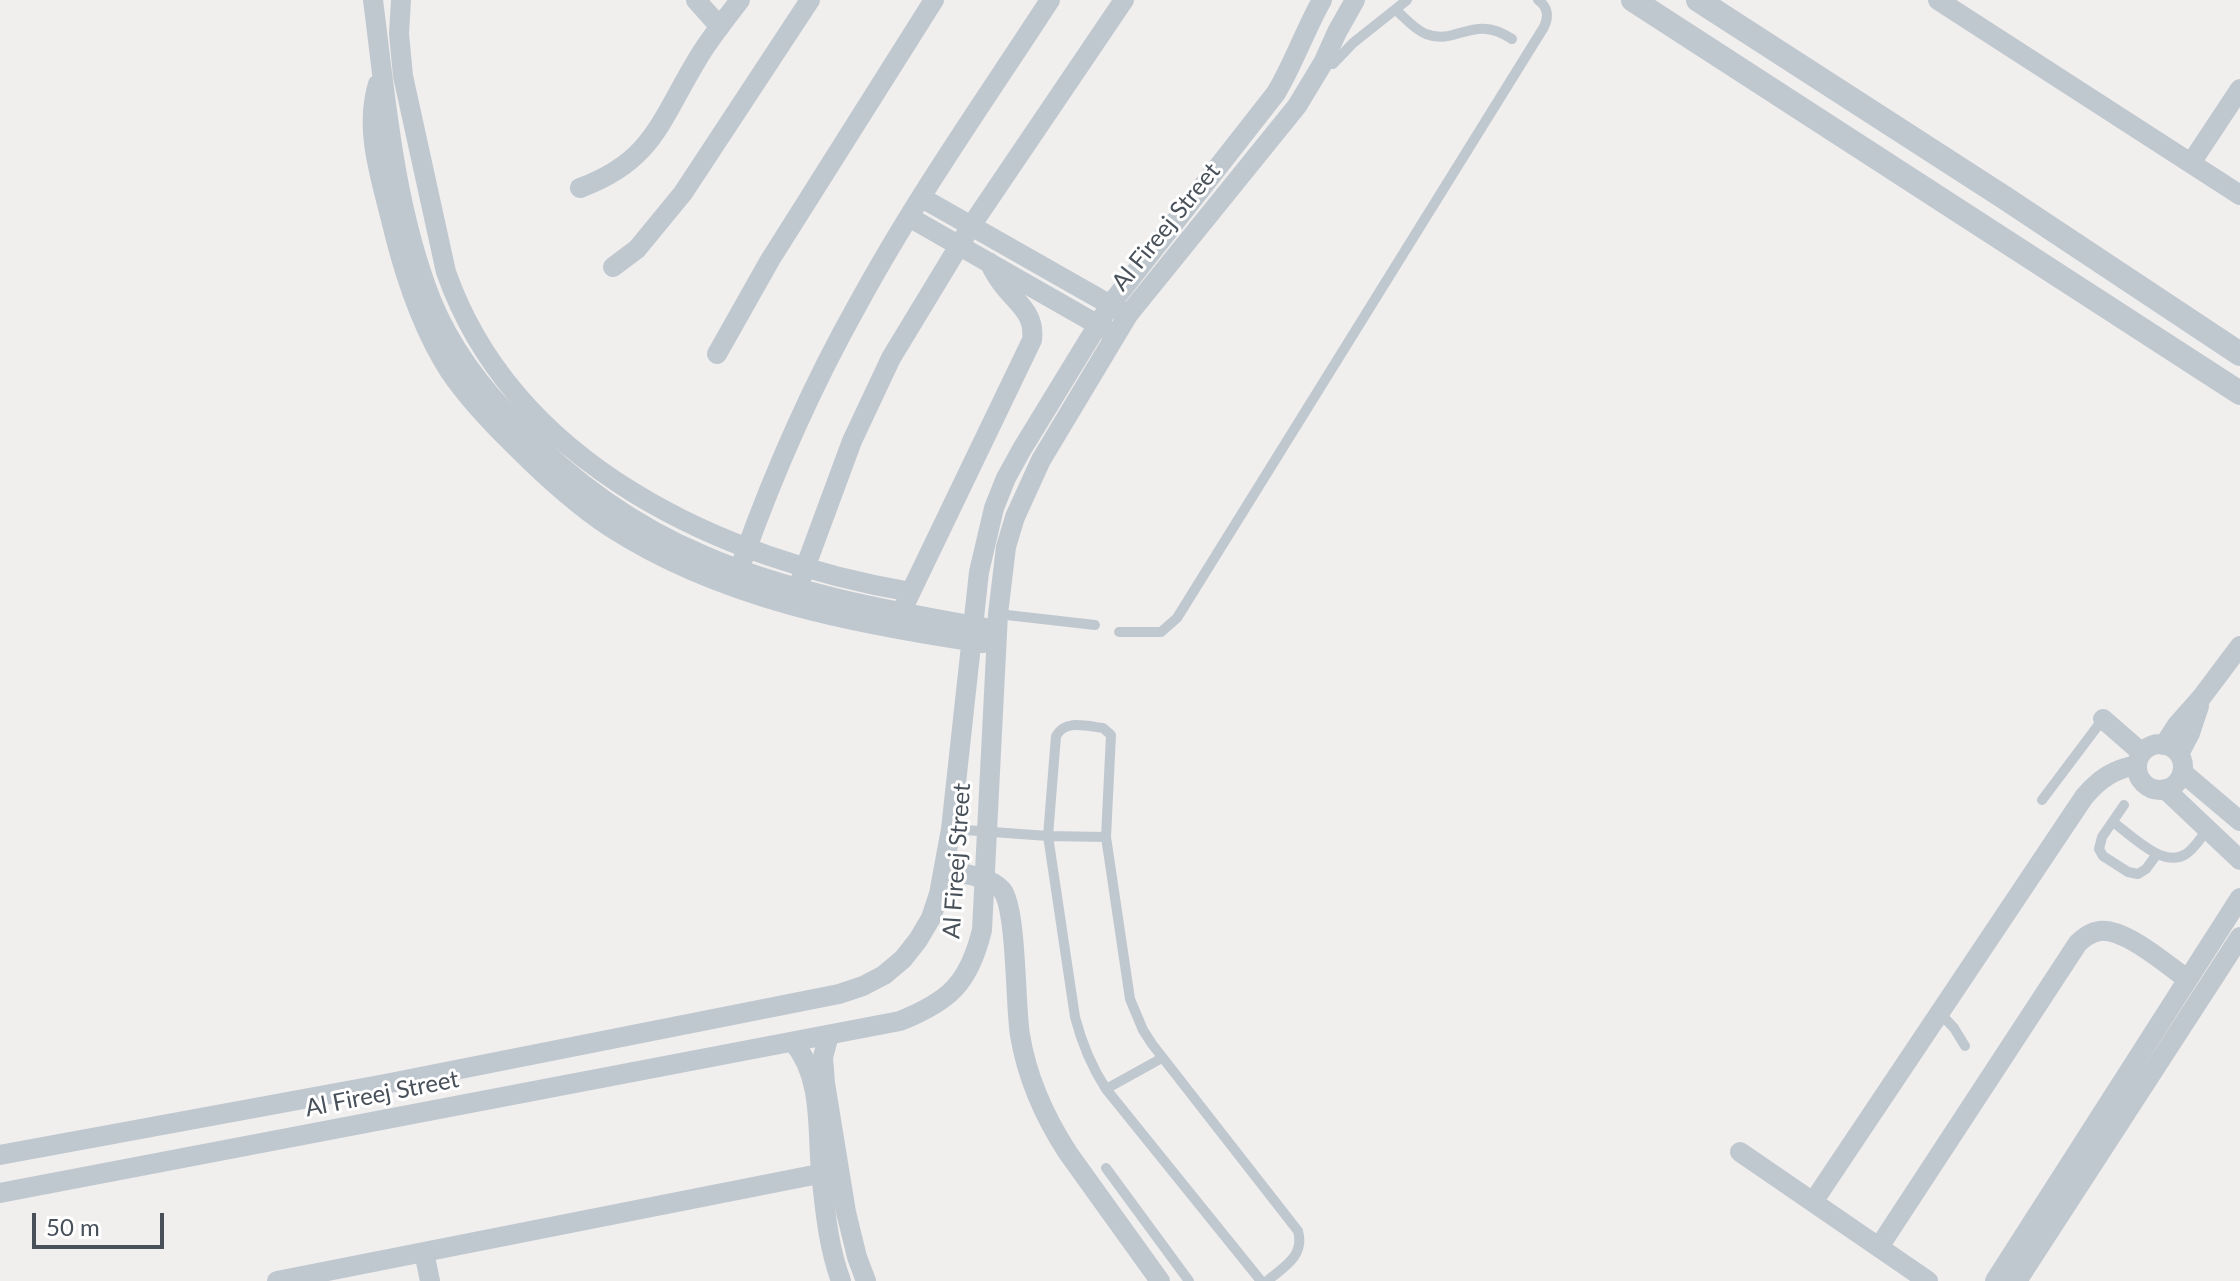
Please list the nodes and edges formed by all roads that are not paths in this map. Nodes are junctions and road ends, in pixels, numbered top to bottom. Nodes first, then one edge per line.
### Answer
1 (373, 0) edge
2 (401, 0) edge
3 (696, 0) edge
4 (740, 0) edge
5 (810, 0) edge
6 (934, 0) edge
7 (1050, 0) edge
8 (1124, 0) edge
9 (1322, 0) edge
10 (1355, 0) edge
11 (1407, 0) edge
12 (1538, 0) edge
13 (1633, 0) edge
14 (1698, 0) edge
15 (1938, 0) edge
16 (1396, 10) junction
17 (720, 27) junction
18 (1304, 36) junction
19 (1512, 39) dead end
20 (1326, 56) junction
21 (2240, 89) edge
22 (1276, 93) junction
23 (1297, 106) junction
24 (2191, 163) junction
25 (580, 188) dead end
26 (2240, 195) edge
27 (922, 198) junction
28 (909, 217) junction
29 (971, 226) junction
30 (959, 245) junction
31 (989, 262) junction
32 (613, 267) dead end
33 (1110, 305) junction
34 (1128, 315) junction
35 (1097, 324) junction
36 (1116, 335) junction
37 (717, 354) dead end
38 (2240, 354) edge
39 (2240, 393) edge
40 (747, 548) junction
41 (805, 568) junction
42 (736, 578) junction
43 (911, 592) junction
44 (794, 597) junction
45 (896, 620) junction
46 (1095, 625) dead end
47 (997, 629) junction
48 (1119, 632) dead end
49 (972, 633) junction
50 (2240, 646) edge
51 (2103, 719) joint
52 (2175, 757) junction
53 (2139, 759) junction
54 (2165, 789) junction
55 (2042, 800) dead end
56 (2124, 805) dead end
57 (2240, 821) edge
58 (2113, 822) junction
59 (951, 829) junction
60 (2208, 829) junction
61 (987, 832) junction
62 (1048, 836) junction
63 (1106, 837) junction
64 (2157, 854) junction
65 (2240, 860) edge
66 (945, 870) junction
67 (985, 880) junction
68 (2240, 898) edge
69 (2240, 937) edge
70 (2187, 979) junction
71 (1940, 1013) junction
72 (829, 1035) junction
73 (793, 1042) junction
74 (1965, 1046) dead end
75 (1162, 1058) junction
76 (1106, 1089) junction
77 (1740, 1152) dead end
78 (0, 1155) edge
79 (1106, 1168) dead end
80 (830, 1172) junction
81 (0, 1193) edge
82 (1813, 1202) junction
83 (1879, 1247) junction
84 (424, 1252) junction
85 (277, 1281) edge
86 (430, 1281) edge
87 (841, 1281) edge
88 (866, 1281) edge
89 (1160, 1281) edge
90 (1189, 1281) edge
91 (1264, 1281) edge
92 (1928, 1281) edge
93 (1995, 1281) edge
94 (2017, 1281) edge

1 - 42 street
2 - 40 street
3 - 17 street
4 - 17 street
5 - 32 street
6 - 37 street
7 - 27 street
8 - 29 street
9 - 18 street, Al Fireej Street
10 - 20 street, Al Fireej Street
11 - 16 lane
12 - 48 lane
13 - 39 street
14 - 38 street
15 - 24 street
16 - 19 lane
16 - 20 lane
17 - 25 street
18 - 20 street
18 - 22 street, Al Fireej Street
20 - 23 street, Al Fireej Street
21 - 24 street
22 - 23 street
22 - 33 street, Al Fireej Street
23 - 34 street, Al Fireej Street
24 - 26 street
27 - 28 street
27 - 29 street
28 - 30 street
28 - 40 street
29 - 30 street
29 - 33 street
30 - 31 street
30 - 41 street
31 - 35 street
31 - 43 street
33 - 34 street
33 - 35 street, Al Fireej Street
34 - 36 street, Al Fireej Street
35 - 36 street
35 - 49 street, Al Fireej Street
36 - 47 street, Al Fireej Street
40 - 41 street
40 - 42 street
41 - 43 street
41 - 44 street
42 - 44 street
43 - 45 street
44 - 45 street
45 - 49 street
46 - 47 lane
47 - 49 street
47 - 61 street, Al Fireej Street
49 - 59 street, Al Fireej Street
50 - 52 street
51 - 53 street
51 - 55 lane
52 - 53 street
52 - 54 street
52 - 57 street
53 - 54 street
53 - 71 street
54 - 60 street
56 - 58 lane
58 - 64 lane
58 - 64 lane
59 - 61 lane
59 - 66 street, Al Fireej Street
60 - 64 lane
60 - 65 street
61 - 62 lane
61 - 67 street, Al Fireej Street
62 - 63 lane
62 - 63 lane
62 - 76 lane
63 - 75 lane
66 - 67 street
66 - 78 street, Al Fireej Street
67 - 72 street, Al Fireej Street
67 - 89 street
68 - 70 street
69 - 94 street
70 - 83 street
70 - 93 street
71 - 74 lane
71 - 82 street
72 - 73 street, Al Fireej Street
72 - 80 street
73 - 80 street
73 - 81 street, Al Fireej Street
75 - 76 lane
75 - 91 lane
76 - 91 lane
77 - 82 street
79 - 90 lane
80 - 84 street
80 - 87 street
80 - 88 street
82 - 83 street
83 - 92 street
84 - 85 street
84 - 86 street

